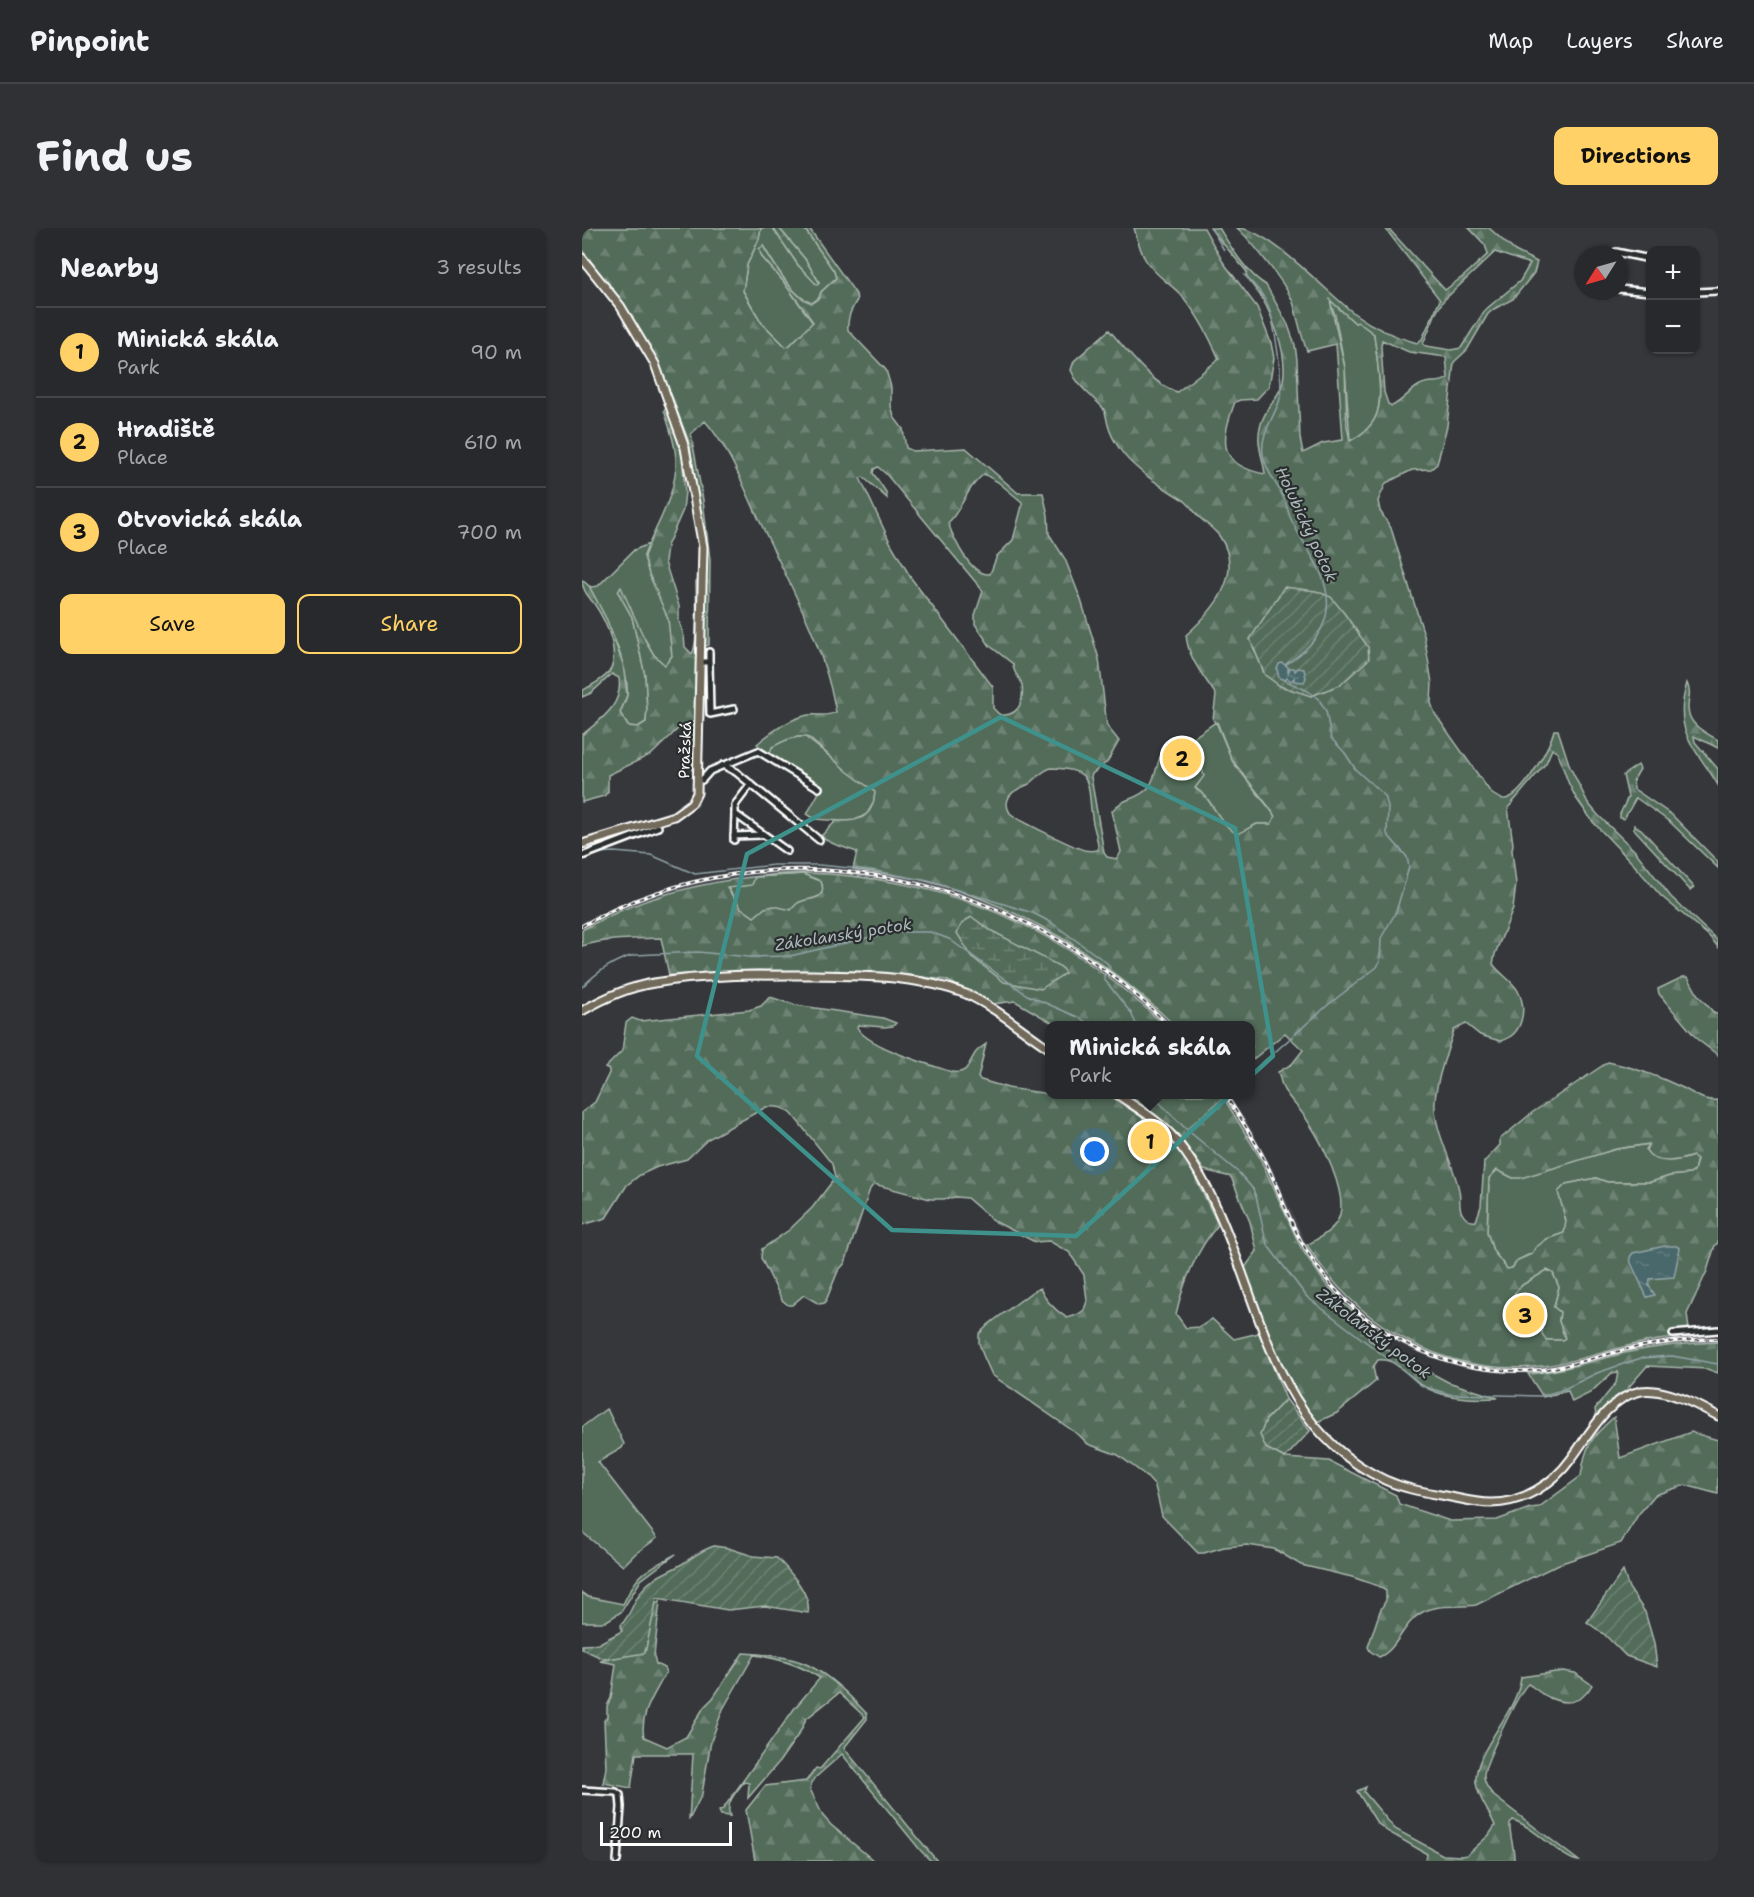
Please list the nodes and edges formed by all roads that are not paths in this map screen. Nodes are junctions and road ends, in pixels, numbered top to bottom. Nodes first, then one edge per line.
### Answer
1 (1628, 254) edge
2 (582, 258) edge
3 (1646, 258) edge
4 (1628, 290) edge
5 (1718, 291) edge
6 (1646, 292) edge
7 (1700, 292) edge
8 (709, 652) dead end
9 (701, 662) junction
10 (709, 662) junction
11 (734, 709) dead end
12 (710, 714) junction
13 (710, 721) dead end
14 (723, 765) junction
15 (700, 780) junction
16 (751, 784) junction
17 (819, 788) dead end
18 (735, 814) junction
19 (658, 827) dead end
20 (764, 835) junction
21 (819, 840) dead end
22 (582, 844) edge
23 (787, 852) dead end
24 (582, 856) edge
25 (582, 1011) edge
26 (1045, 1046) edge
27 (1123, 1099) edge
28 (1718, 1330) edge
29 (1673, 1334) dead end
30 (1718, 1416) edge
31 (582, 1790) edge
32 (617, 1861) edge

1 - 3 street
2 - 9 main road, Pražská
4 - 6 street
5 - 7 street
8 - 10 street
9 - 10 street
9 - 15 main road, Pražská
10 - 12 street
11 - 12 street
12 - 13 street
14 - 15 street
14 - 16 street
14 - 17 street
15 - 22 main road, Pražská
16 - 18 street
16 - 21 street
18 - 20 street
18 - 20 street
19 - 24 street
20 - 23 street
25 - 26 main road
27 - 30 main road
28 - 29 street
31 - 32 street

